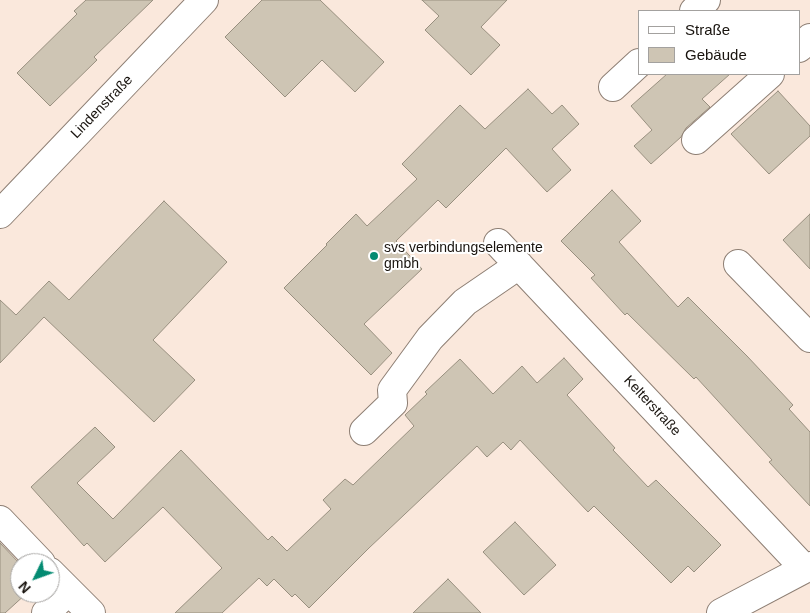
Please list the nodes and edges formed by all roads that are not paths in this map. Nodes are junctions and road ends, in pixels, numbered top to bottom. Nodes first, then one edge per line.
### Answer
1 (204, 0) edge
2 (706, 0) edge
3 (695, 10) edge
4 (810, 38) edge
5 (800, 47) edge
6 (638, 63) edge
7 (769, 75) edge
8 (613, 87) dead end
9 (696, 140) dead end
10 (0, 214) edge
11 (498, 243) dead end
12 (738, 264) dead end
13 (520, 265) junction
14 (810, 338) edge
15 (364, 431) dead end
16 (0, 520) edge
17 (31, 553) edge
18 (807, 567) edge
19 (60, 583) edge
20 (91, 613) edge
21 (721, 613) edge

1 - 10 street, Lindenstraße
2 - 3 street
4 - 5 street
6 - 8 street
7 - 9 street
11 - 13 street, Kelterstraße
12 - 14 street
13 - 15 street
13 - 18 street, Kelterstraße
16 - 17 street
18 - 21 street, Kelterstraße
19 - 20 street

